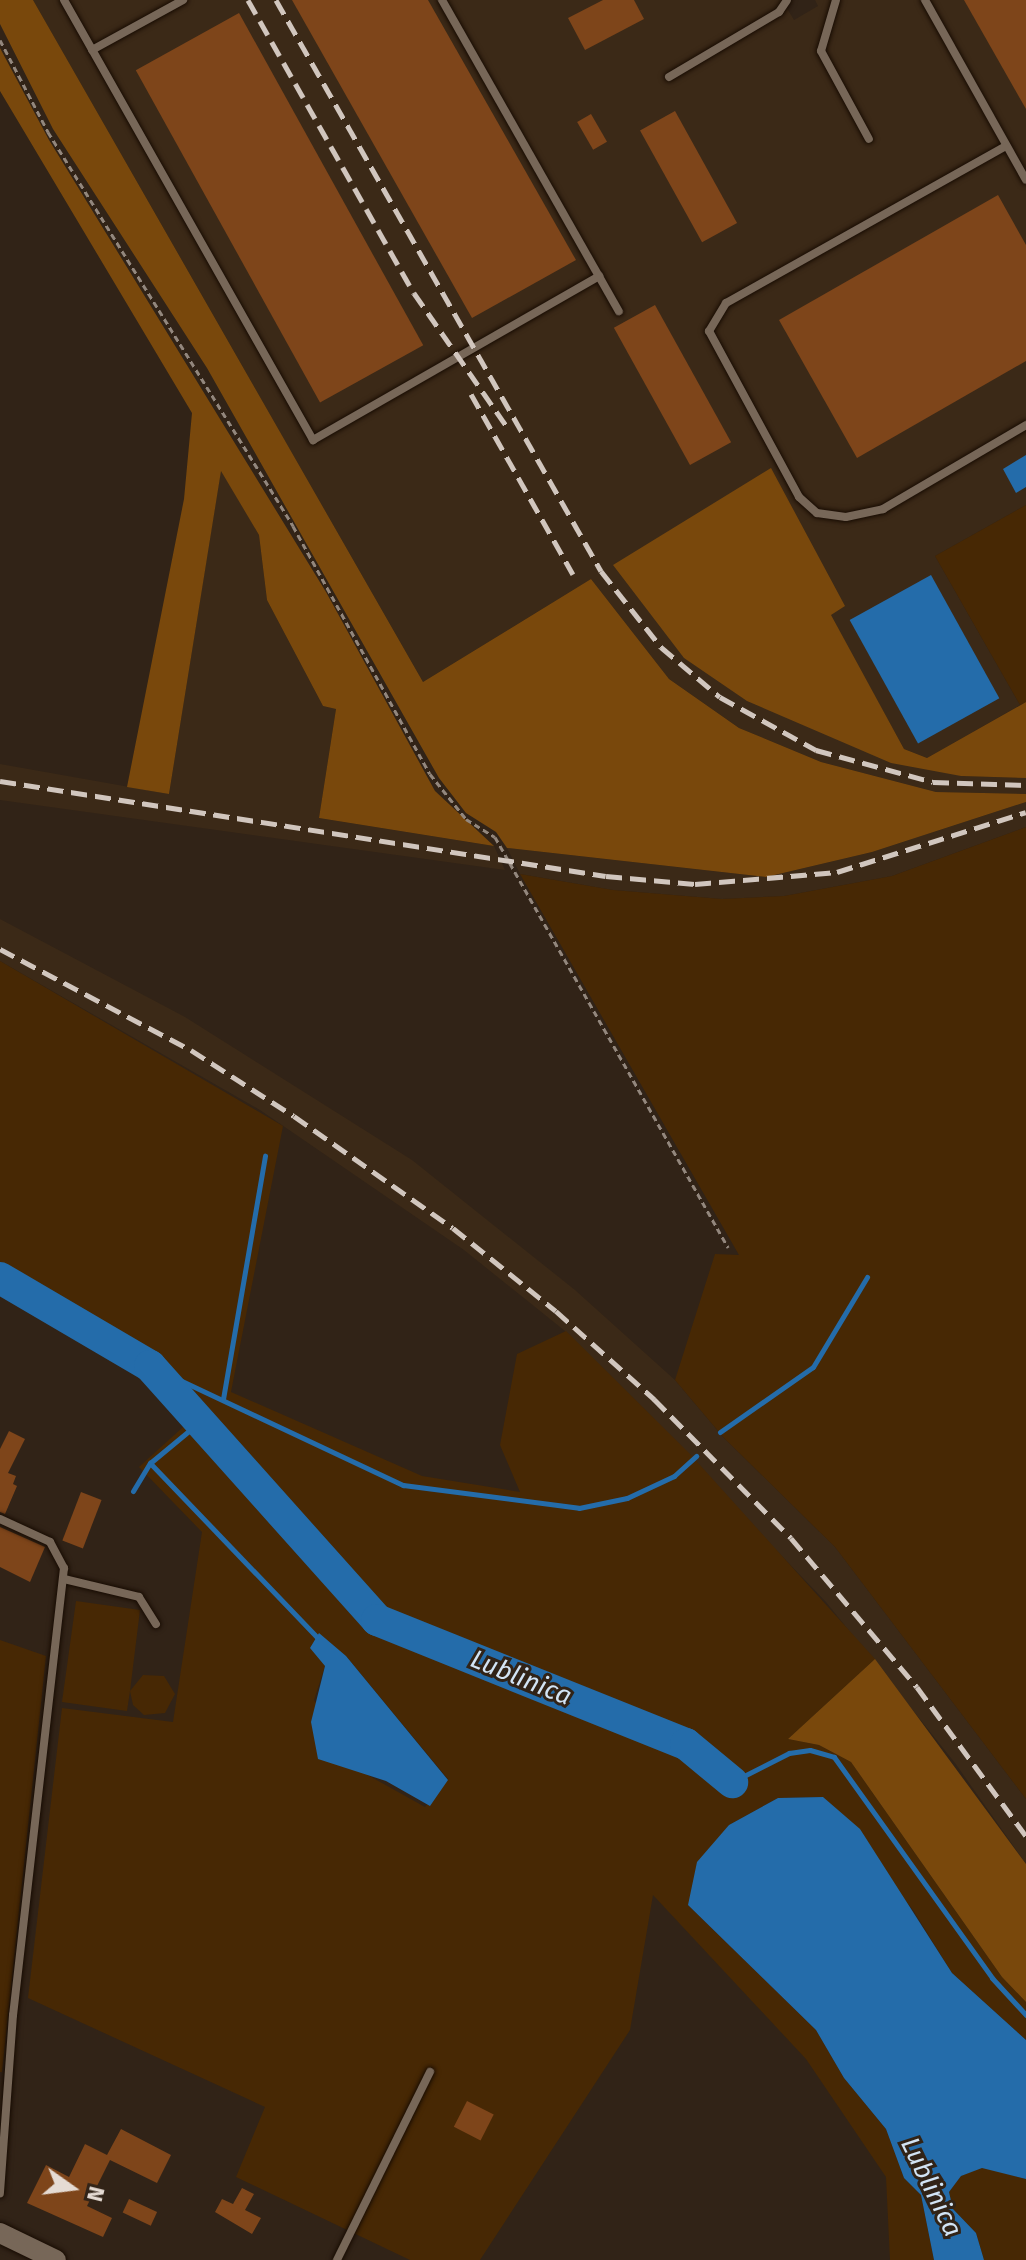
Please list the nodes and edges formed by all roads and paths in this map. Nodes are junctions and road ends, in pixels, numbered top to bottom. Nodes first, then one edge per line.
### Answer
1 (64, 0) edge
2 (183, 0) edge
3 (442, 0) edge
4 (787, 0) edge
5 (836, 0) edge
6 (925, 0) edge
7 (0, 40) edge
8 (92, 50) junction
9 (669, 77) dead end
10 (869, 139) dead end
11 (1006, 146) junction
12 (1026, 180) edge
13 (599, 276) junction
14 (619, 311) dead end
15 (1026, 425) edge
16 (728, 1247) dead end
17 (0, 1519) edge
18 (64, 1579) junction
19 (156, 1624) dead end
20 (430, 2072) dead end
21 (0, 2194) edge
22 (0, 2233) edge
23 (56, 2260) edge
24 (337, 2260) edge

1 - 8 lane
2 - 8 lane
3 - 13 lane
4 - 9 lane
5 - 10 lane
6 - 11 lane
7 - 16 path
8 - 13 lane
11 - 12 lane
11 - 15 lane
13 - 14 lane
17 - 18 lane
18 - 19 lane
18 - 21 lane
20 - 24 lane
22 - 23 street

